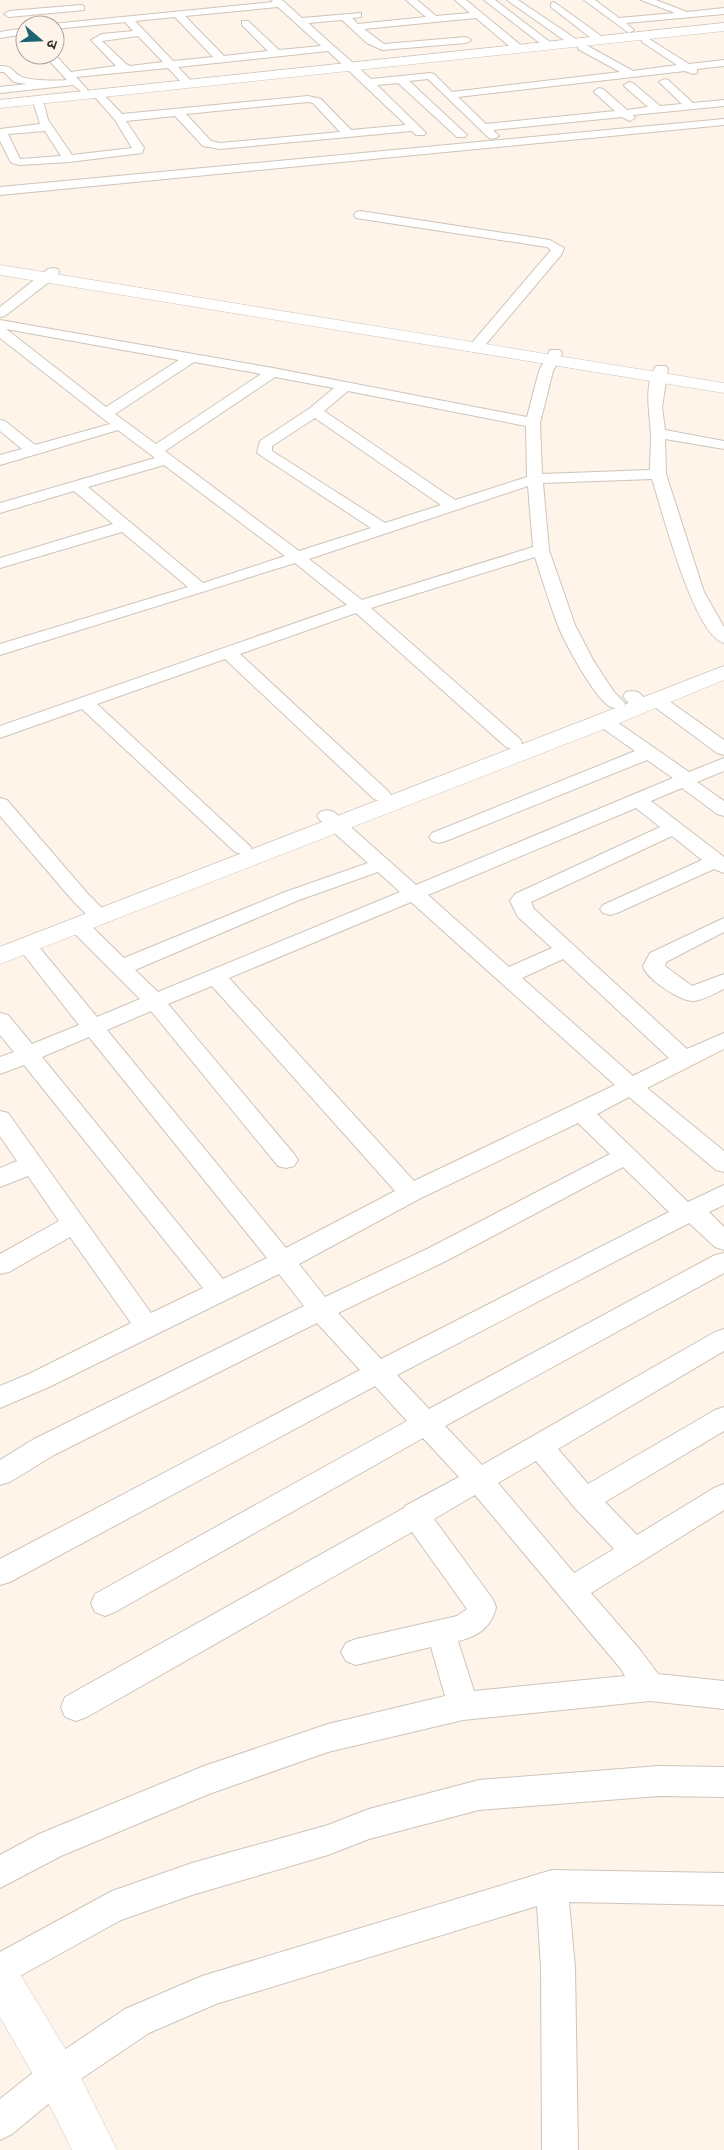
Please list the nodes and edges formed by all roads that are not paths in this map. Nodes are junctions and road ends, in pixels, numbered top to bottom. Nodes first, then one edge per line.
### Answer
1 (52, 0) edge
2 (460, 0) edge
3 (489, 0) edge
4 (512, 0) edge
5 (589, 0) edge
6 (636, 0) edge
7 (283, 4) edge
8 (554, 4) dead end
9 (0, 5) edge
10 (646, 5) edge
11 (415, 6) edge
12 (89, 7) dead end
13 (62, 10) junction
14 (724, 11) edge
15 (9, 14) junction
16 (177, 14) junction
17 (373, 14) dead end
18 (692, 14) junction
19 (124, 15) junction
20 (478, 15) junction
21 (344, 16) junction
22 (278, 19) dead end
23 (297, 19) junction
24 (438, 19) junction
25 (15, 20) edge
26 (262, 21) dead end
27 (618, 21) junction
28 (65, 24) edge
29 (355, 27) junction
30 (724, 27) edge
31 (15, 32) edge
32 (724, 32) edge
33 (140, 33) junction
34 (0, 35) edge
35 (386, 35) dead end
36 (506, 38) junction
37 (642, 38) junction
38 (368, 39) junction
39 (600, 40) junction
40 (476, 43) junction
41 (579, 44) junction
42 (549, 46) junction
43 (327, 47) junction
44 (386, 48) junction
45 (519, 49) junction
46 (687, 52) dead end
47 (276, 53) junction
48 (668, 54) junction
49 (0, 59) edge
50 (221, 59) junction
51 (401, 61) junction
52 (169, 64) junction
53 (724, 64) edge
54 (59, 65) edge
55 (687, 67) junction
56 (126, 68) junction
57 (352, 68) junction
58 (4, 69) edge
59 (585, 69) dead end
60 (630, 73) junction
61 (73, 79) junction
62 (400, 79) junction
63 (368, 82) junction
64 (655, 83) junction
65 (188, 84) junction
66 (438, 85) junction
67 (46, 86) junction
68 (621, 87) junction
69 (0, 90) edge
70 (450, 95) junction
71 (92, 97) junction
72 (613, 103) junction
73 (724, 103) edge
74 (0, 104) edge
75 (40, 104) junction
76 (431, 107) junction
77 (691, 107) junction
78 (0, 108) edge
79 (543, 110) dead end
80 (658, 110) junction
81 (177, 111) junction
82 (395, 111) junction
83 (472, 112) junction
84 (624, 113) junction
85 (119, 118) junction
86 (724, 122) edge
87 (640, 125) dead end
88 (48, 127) junction
89 (413, 128) junction
90 (0, 132) edge
91 (347, 133) junction
92 (462, 135) dead end
93 (493, 136) dead end
94 (432, 142) dead end
95 (69, 159) junction
96 (0, 191) edge
97 (360, 215) dead end
98 (0, 264) edge
99 (0, 270) edge
100 (50, 274) junction
101 (0, 313) edge
102 (0, 324) edge
103 (0, 331) edge
104 (479, 344) junction
105 (554, 356) junction
106 (190, 358) junction
107 (273, 372) junction
108 (660, 373) junction
109 (724, 380) edge
110 (344, 387) junction
111 (724, 388) edge
112 (315, 411) junction
113 (106, 414) junction
114 (533, 422) junction
115 (0, 424) edge
116 (121, 425) junction
117 (658, 434) junction
118 (724, 445) edge
119 (33, 450) junction
120 (161, 455) junction
121 (0, 460) edge
122 (658, 474) junction
123 (535, 478) junction
124 (76, 485) junction
125 (453, 506) junction
126 (0, 508) edge
127 (124, 526) junction
128 (384, 529) junction
129 (541, 550) junction
130 (297, 557) junction
131 (0, 563) edge
132 (200, 589) junction
133 (358, 606) junction
134 (724, 638) edge
135 (0, 650) edge
136 (228, 652) junction
137 (722, 672) edge
138 (86, 703) junction
139 (630, 705) junction
140 (0, 732) edge
141 (513, 743) junction
142 (724, 749) edge
143 (649, 752) junction
144 (724, 764) edge
145 (686, 780) junction
146 (381, 795) junction
147 (639, 801) junction
148 (0, 804) edge
149 (724, 810) edge
150 (332, 821) junction
151 (674, 828) junction
152 (439, 837) dead end
153 (242, 848) junction
154 (383, 864) junction
155 (720, 864) edge
156 (416, 893) junction
157 (610, 909) dead end
158 (90, 917) junction
159 (724, 924) edge
160 (0, 943) edge
161 (27, 946) junction
162 (566, 950) junction
163 (0, 956) edge
164 (122, 967) junction
165 (215, 976) junction
166 (507, 976) junction
167 (724, 981) edge
168 (154, 1001) junction
169 (0, 1020) edge
170 (92, 1026) junction
171 (724, 1040) edge
172 (27, 1054) junction
173 (684, 1059) junction
174 (0, 1066) edge
175 (630, 1086) junction
176 (580, 1112) junction
177 (0, 1119) edge
178 (627, 1155) junction
179 (286, 1160) dead end
180 (32, 1164) junction
181 (724, 1164) edge
182 (0, 1178) edge
183 (411, 1193) junction
184 (724, 1194) edge
185 (689, 1212) junction
186 (75, 1223) junction
187 (724, 1241) edge
188 (284, 1261) junction
189 (724, 1262) edge
190 (0, 1265) edge
191 (220, 1292) junction
192 (321, 1309) junction
193 (147, 1326) junction
194 (724, 1339) edge
195 (377, 1372) junction
196 (0, 1397) edge
197 (724, 1418) edge
198 (426, 1423) junction
199 (539, 1446) junction
200 (0, 1474) edge
201 (478, 1479) junction
202 (724, 1496) edge
203 (585, 1500) junction
204 (415, 1514) junction
205 (634, 1551) junction
206 (0, 1573) edge
207 (570, 1590) junction
208 (105, 1603) dead end
209 (441, 1632) junction
210 (356, 1652) dead end
211 (650, 1687) junction
212 (724, 1695) edge
213 (463, 1706) junction
214 (76, 1707) dead end
215 (724, 1782) edge
216 (0, 1872) edge
217 (552, 1886) junction
218 (724, 1889) edge
219 (3, 1989) edge
220 (57, 2075) junction
221 (0, 2122) edge
222 (95, 2150) edge
223 (560, 2150) edge

1 - 13 street
2 - 20 street
3 - 42 street
4 - 41 street
5 - 27 street
6 - 10 street
7 - 16 street
7 - 23 street
8 - 39 street
9 - 15 street
10 - 18 street
11 - 24 street
12 - 13 street
13 - 15 street
14 - 18 street
15 - 25 street
16 - 19 street
16 - 50 street
17 - 21 street
18 - 27 street
19 - 28 street
19 - 33 street
20 - 24 street
20 - 36 street
21 - 23 street
21 - 29 street
22 - 23 street
23 - 43 street
24 - 29 street
24 - 40 street
26 - 47 street
27 - 37 street
29 - 38 street
30 - 37 street
31 - 34 street
32 - 37 street
33 - 52 street
33 - 56 street
35 - 38 street
36 - 40 street
36 - 45 street
37 - 39 street
37 - 41 street
37 - 48 street
38 - 43 street
38 - 44 street
39 - 41 street
40 - 44 street
40 - 45 street
40 - 51 street
41 - 42 street
41 - 57 street
41 - 60 street
42 - 45 street
43 - 47 street
43 - 57 street
44 - 51 street
46 - 48 street
47 - 50 street
48 - 55 street
49 - 58 street
50 - 52 street
51 - 57 street
52 - 56 street
52 - 65 street
53 - 55 street
54 - 61 street
55 - 60 street
55 - 64 street
56 - 61 street
57 - 63 street
57 - 65 street
57 - 71 street
58 - 67 street
59 - 66 street
60 - 70 street
61 - 67 street
61 - 71 street
62 - 63 street
62 - 66 street
62 - 76 street
63 - 82 street
64 - 68 street
64 - 77 street
65 - 71 street
66 - 70 street
67 - 69 street
68 - 72 street
68 - 80 street
70 - 83 street
71 - 74 street
71 - 75 street
71 - 85 street
72 - 79 street
72 - 84 street
73 - 77 street
75 - 78 street
75 - 88 street
76 - 82 street
76 - 83 street
76 - 92 street
77 - 80 street
80 - 84 street
81 - 85 street
81 - 91 street
81 - 91 street
82 - 89 street
83 - 84 street
83 - 93 street
84 - 87 street
85 - 95 street
86 - 96 street
88 - 90 street
88 - 95 street
89 - 91 street
89 - 94 street
90 - 95 street
97 - 104 street
98 - 100 street
99 - 100 street
100 - 101 street
100 - 104 street
102 - 106 street
103 - 113 street
104 - 105 street
105 - 108 street
105 - 114 street
106 - 107 street
106 - 113 street
107 - 110 street
107 - 120 street
108 - 109 street
108 - 111 street
108 - 117 street
110 - 112 street
110 - 114 street
112 - 125 street
112 - 128 street
113 - 116 street
114 - 123 street
115 - 119 street
116 - 119 street
116 - 120 street
117 - 118 street
117 - 122 street
119 - 121 street
120 - 124 street
120 - 130 street
122 - 123 street
122 - 134 street
123 - 125 street
123 - 129 street
124 - 126 street
124 - 127 street
125 - 128 street
127 - 131 street
127 - 132 street
128 - 130 street
129 - 133 street
129 - 139 street
130 - 132 street
130 - 133 street
132 - 135 street
133 - 136 street
133 - 141 street
136 - 138 street
136 - 146 street
137 - 139 street
138 - 140 street
138 - 153 street
139 - 141 street
139 - 142 street
139 - 143 street
139 - 150 street
141 - 146 street
143 - 145 street
143 - 152 street
144 - 145 street
145 - 147 street
145 - 149 street
146 - 150 street
147 - 151 street
147 - 156 street
148 - 158 street
150 - 153 street
150 - 154 street
150 - 158 street
151 - 155 street
151 - 162 street
153 - 158 street
154 - 156 street
154 - 164 street
155 - 157 street
156 - 165 street
156 - 166 street
158 - 160 street
158 - 161 street
158 - 164 street
159 - 167 street
161 - 163 street
161 - 170 street
162 - 166 street
162 - 173 street
164 - 168 street
165 - 168 street
165 - 183 street
166 - 175 street
168 - 170 street
168 - 179 street
169 - 172 street
170 - 172 street
170 - 188 street
171 - 173 street
172 - 174 street
172 - 191 street
173 - 175 street
175 - 176 street
175 - 181 street
176 - 178 street
176 - 183 street
177 - 180 street
178 - 185 street
178 - 192 street
180 - 182 street
180 - 186 street
183 - 188 street
184 - 185 street
185 - 187 street
185 - 195 street
186 - 190 street
186 - 193 street
188 - 191 street
188 - 192 street
189 - 198 street
191 - 193 street
192 - 195 street
192 - 200 street
193 - 196 street
194 - 199 street
195 - 198 street
195 - 206 street
197 - 203 street
198 - 201 street
198 - 208 street
199 - 201 street
199 - 203 street
201 - 204 street
201 - 207 street
202 - 205 street
203 - 205 street
204 - 209 street
204 - 214 street
205 - 207 street
207 - 211 street
209 - 210 street
209 - 213 street
211 - 212 street
211 - 213 street
213 - 216 street
215 - 219 street
217 - 218 street
217 - 220 street
217 - 223 street
219 - 220 street
220 - 221 street
220 - 222 street

